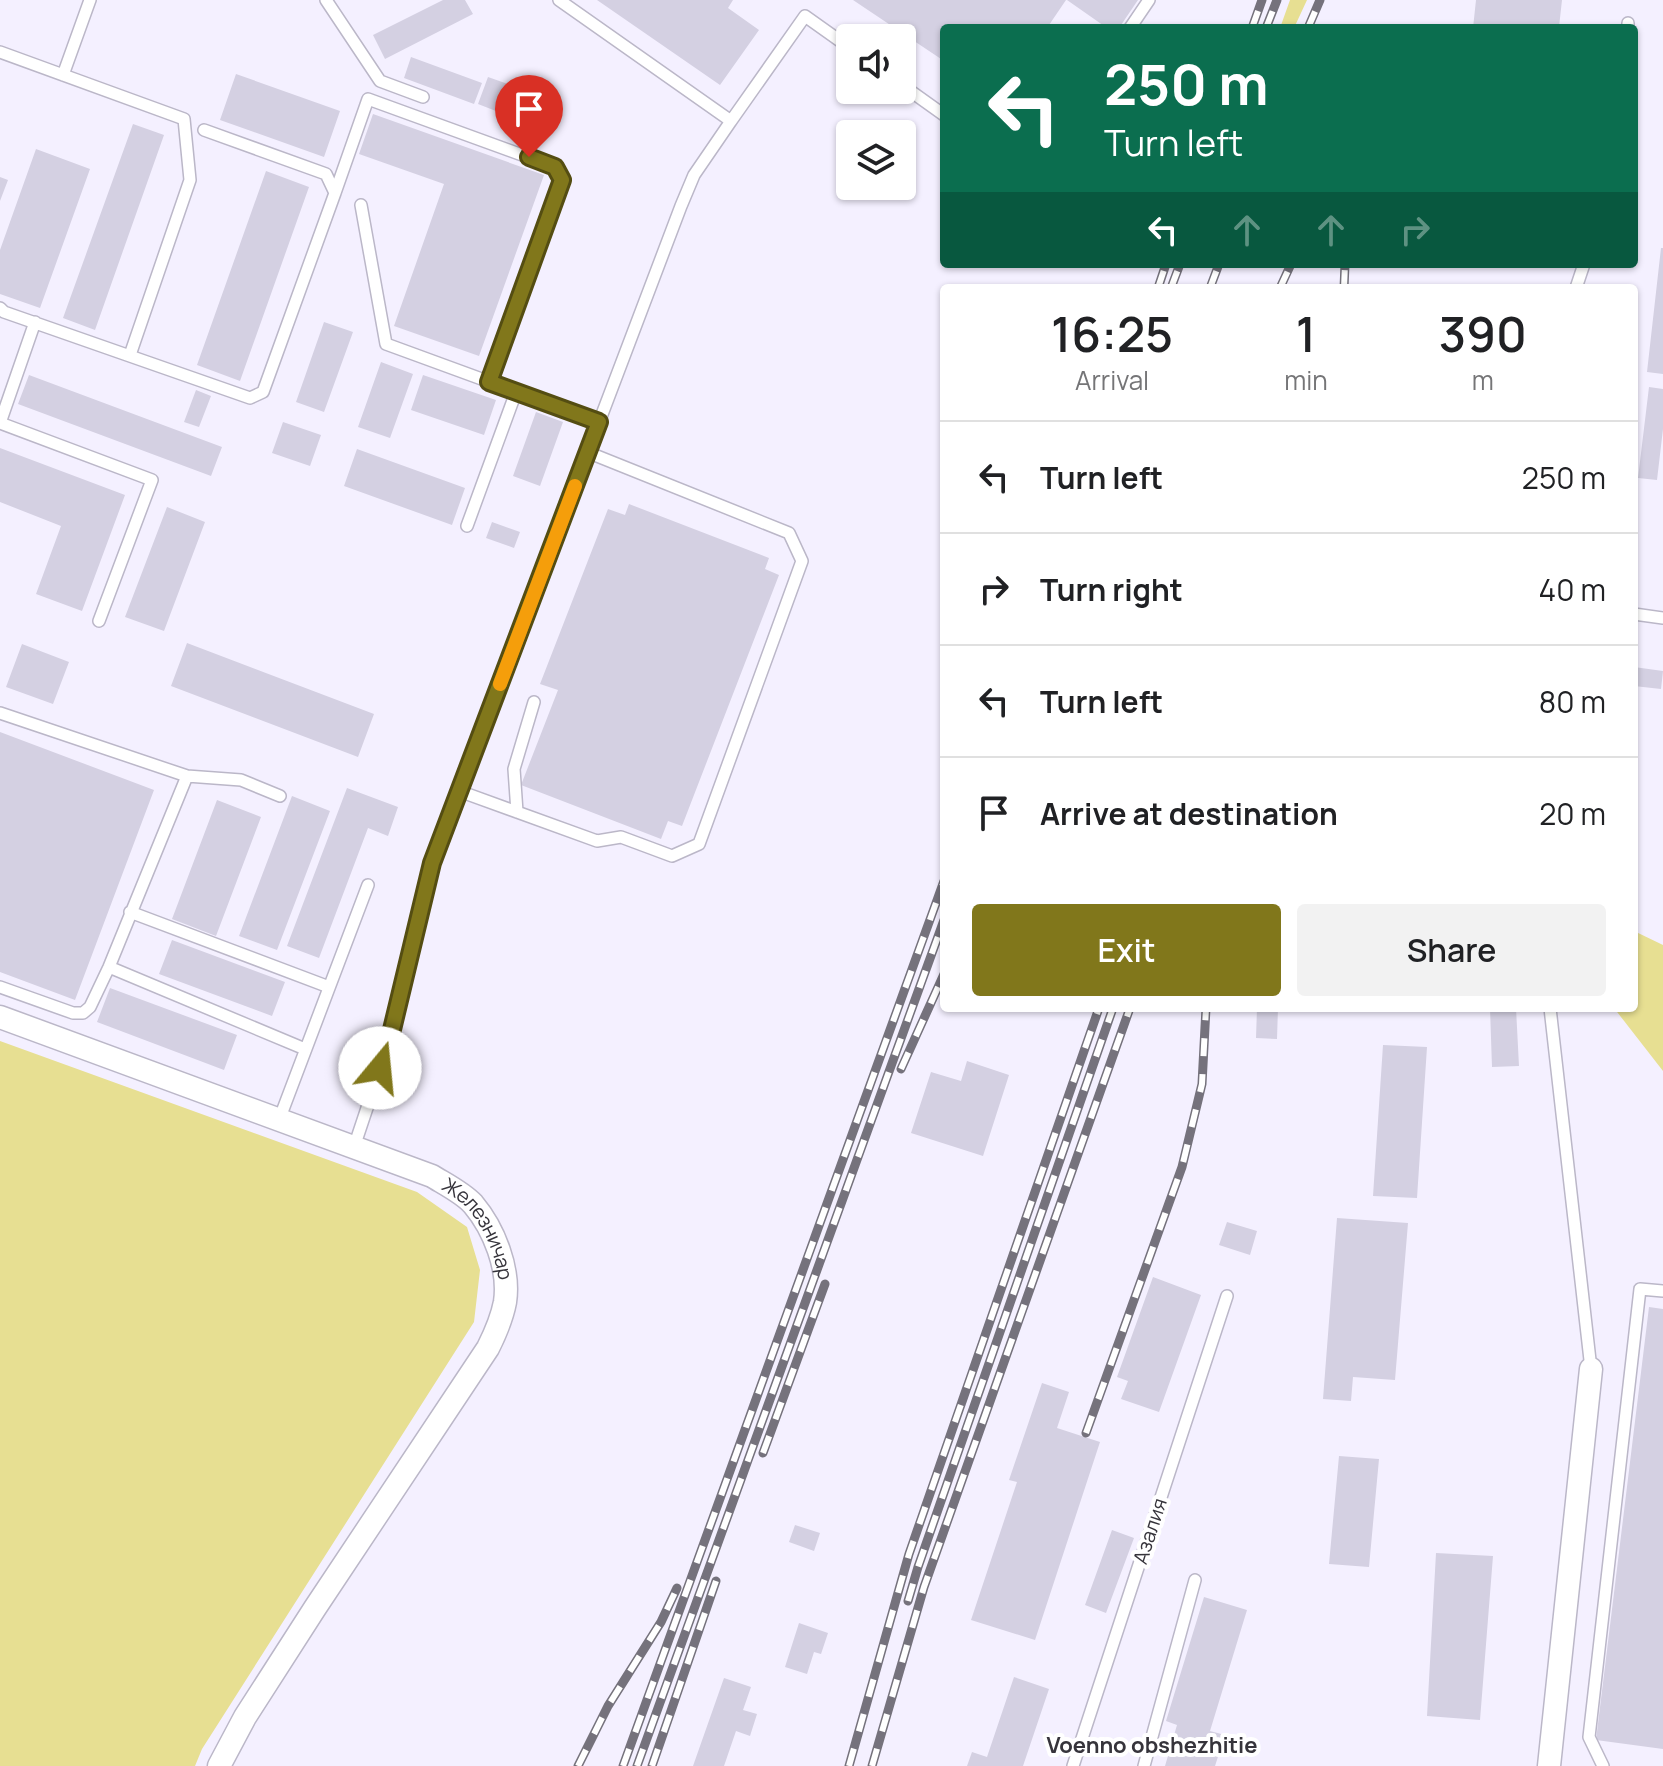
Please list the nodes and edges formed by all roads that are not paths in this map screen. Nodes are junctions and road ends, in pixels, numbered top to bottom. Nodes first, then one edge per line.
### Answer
1 (90, 0) edge
2 (326, 0) edge
3 (559, 0) edge
4 (1149, 0) edge
5 (1133, 24) edge
6 (836, 38) edge
7 (0, 52) edge
8 (63, 75) junction
9 (916, 95) edge
10 (423, 97) dead end
11 (940, 112) edge
12 (731, 121) junction
13 (204, 130) dead end
14 (335, 193) junction
15 (361, 205) dead end
16 (0, 308) edge
17 (35, 322) junction
18 (130, 355) junction
19 (489, 382) junction
20 (516, 392) junction
21 (599, 422) junction
22 (0, 423) edge
23 (587, 452) junction
24 (467, 526) dead end
25 (1638, 615) edge
26 (1663, 618) edge
27 (99, 621) dead end
28 (534, 702) dead end
29 (0, 713) edge
30 (187, 776) junction
31 (459, 791) junction
32 (280, 796) dead end
33 (517, 812) junction
34 (368, 885) dead end
35 (130, 912) junction
36 (109, 967) junction
37 (0, 987) edge
38 (329, 987) junction
39 (1550, 1012) edge
40 (0, 1017) edge
41 (305, 1049) junction
42 (279, 1120) junction
43 (354, 1147) junction
44 (1663, 1291) edge
45 (1227, 1296) dead end
46 (1591, 1369) joint
47 (1195, 1580) dead end
48 (219, 1766) edge
49 (1073, 1766) edge
50 (1144, 1766) edge
51 (1549, 1766) edge
52 (1603, 1766) edge

1 - 8 lane
2 - 10 lane
3 - 12 lane
4 - 5 lane
6 - 12 lane
7 - 8 lane
8 - 18 lane
9 - 11 lane
12 - 21 lane
13 - 14 lane
14 - 18 lane
14 - 19 lane
15 - 19 lane
16 - 17 lane
17 - 18 lane
17 - 22 lane
19 - 20 lane
20 - 21 lane
20 - 24 lane
21 - 23 lane
22 - 27 lane
23 - 31 lane
23 - 33 lane
25 - 26 lane
28 - 33 lane
29 - 30 lane
30 - 32 lane
30 - 35 lane
31 - 33 lane
31 - 43 lane
34 - 38 lane
35 - 36 lane
35 - 38 lane
36 - 37 lane
36 - 41 lane
38 - 41 lane
39 - 46 lane
40 - 42 street, Железничар
41 - 42 lane
42 - 43 street, Железничар
43 - 48 street, Железничар
44 - 52 lane
45 - 49 lane, Азалия
46 - 51 street
47 - 50 lane

